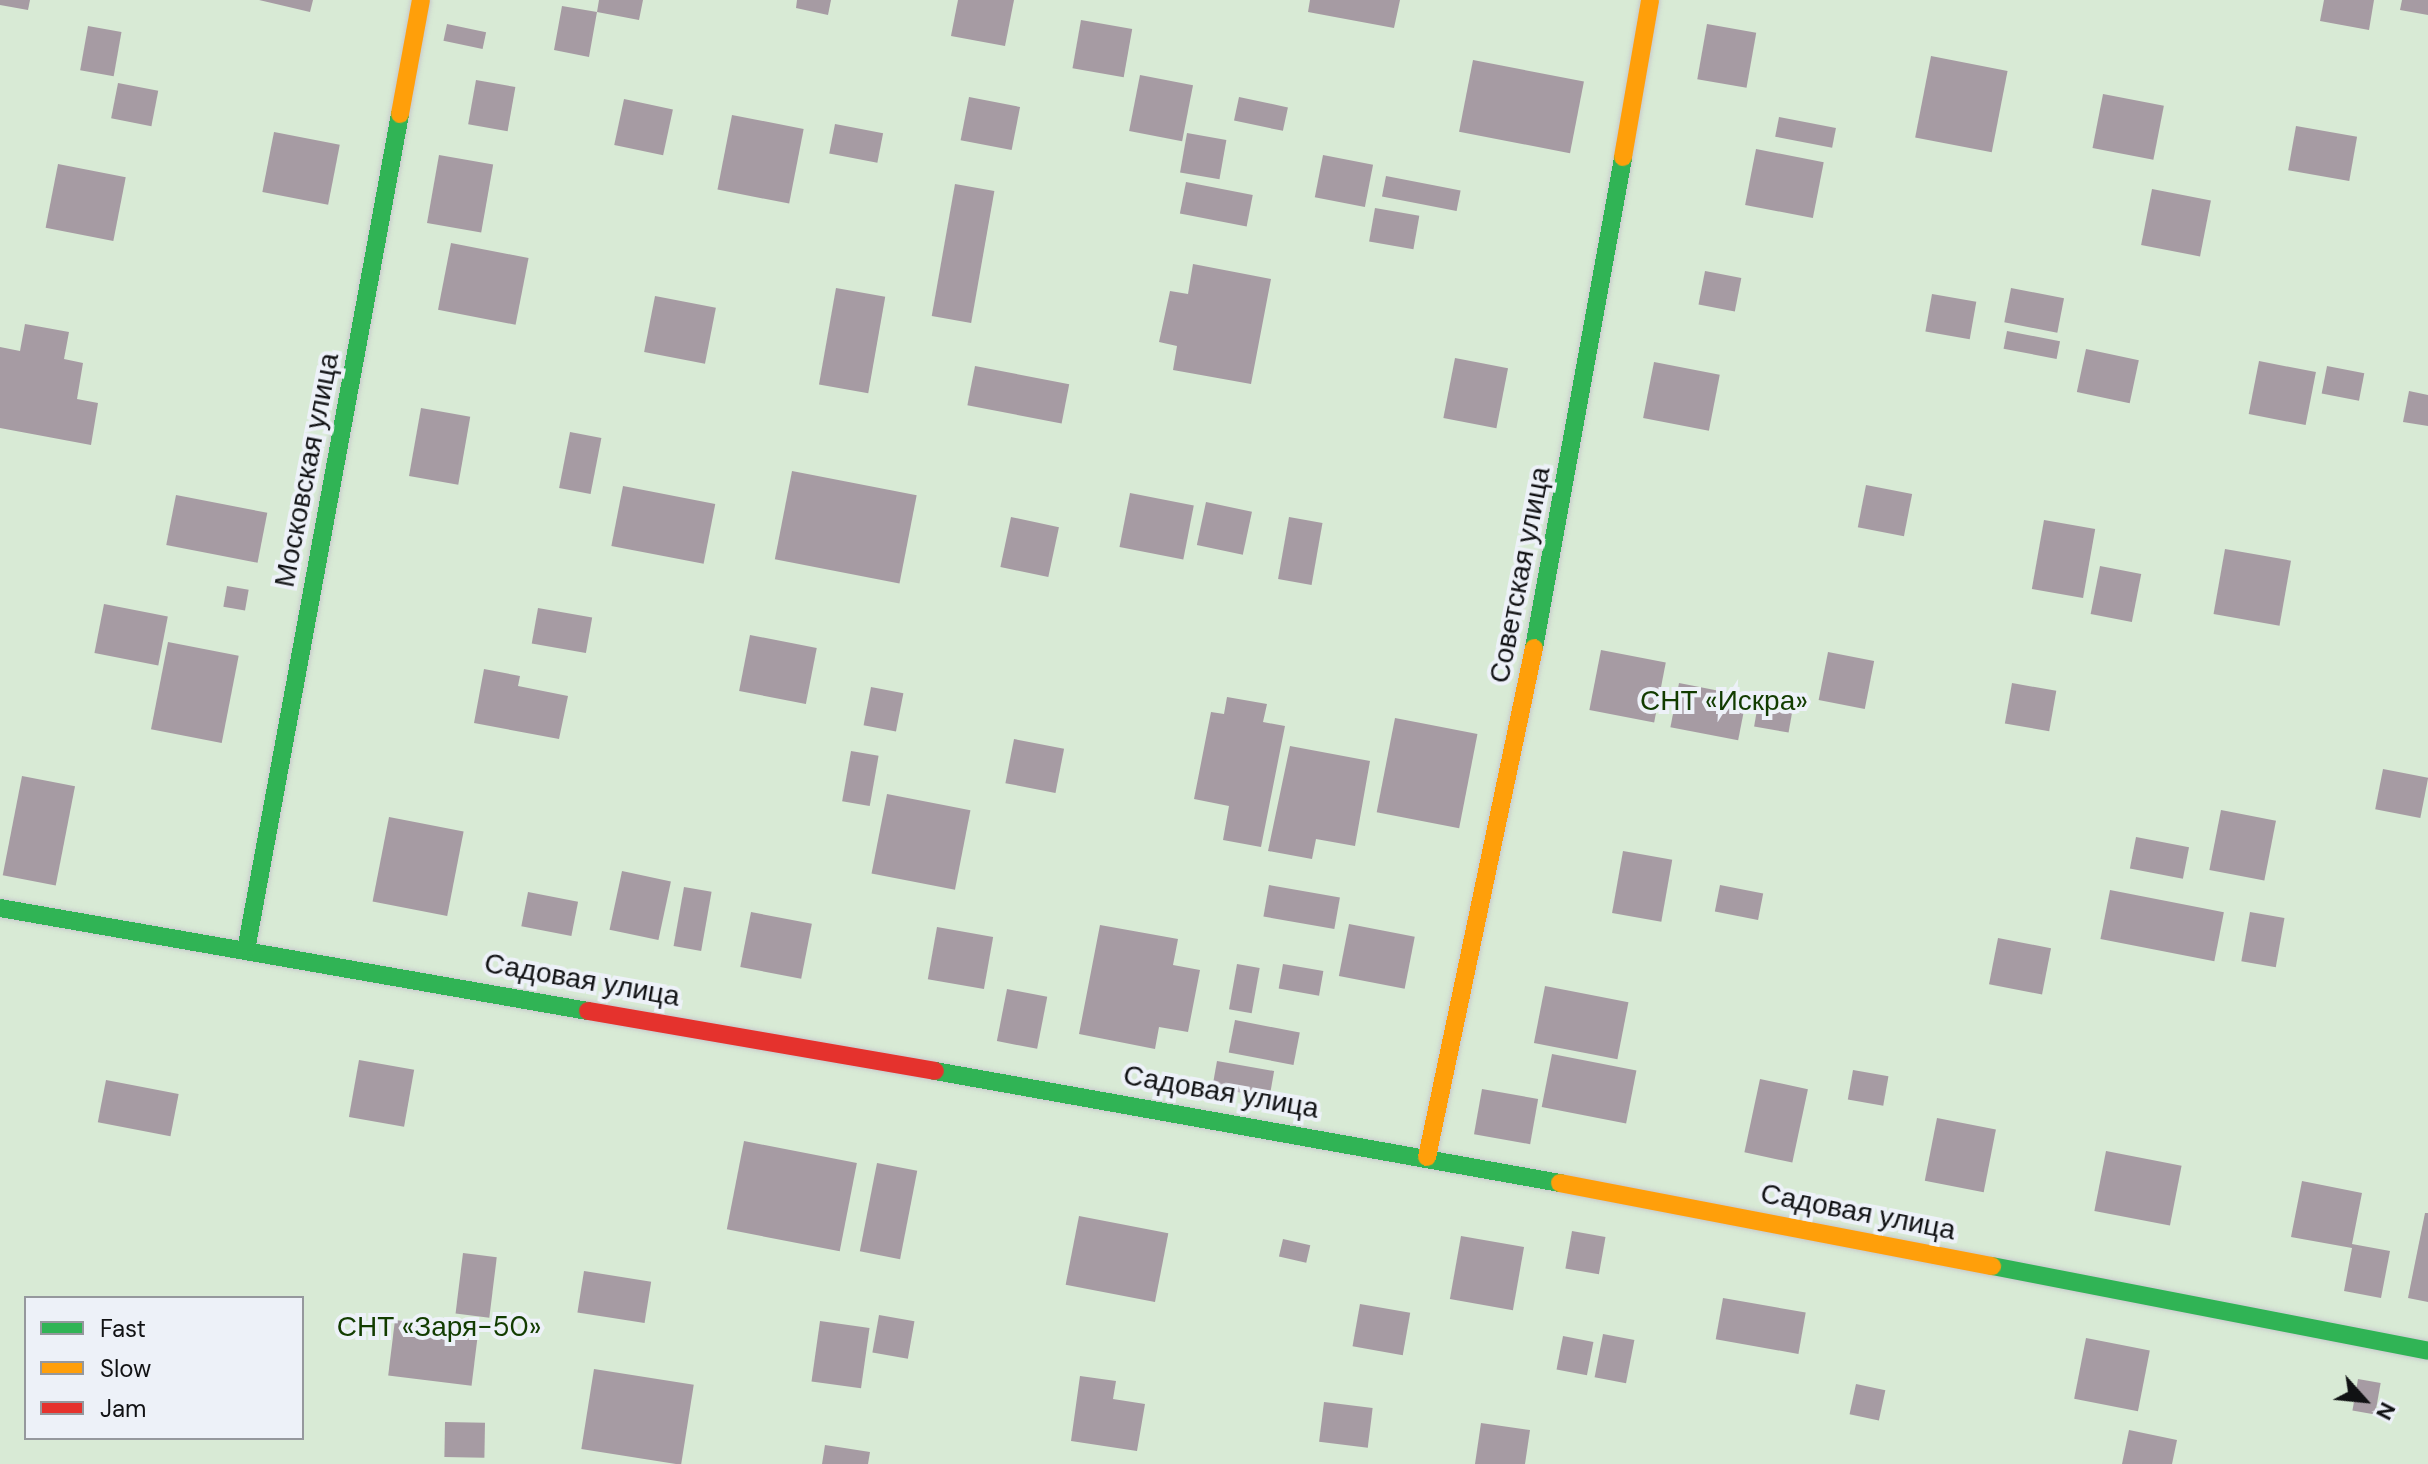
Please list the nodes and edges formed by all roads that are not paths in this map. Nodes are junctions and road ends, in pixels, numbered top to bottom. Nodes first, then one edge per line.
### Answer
1 (421, 0) edge
2 (1650, 0) edge
3 (0, 908) edge
4 (246, 950) junction
5 (1427, 1157) junction
6 (2428, 1351) edge

1 - 4 street, Московская улица
2 - 5 street, Советская улица
3 - 4 street, Садовая улица
4 - 5 street, Садовая улица
5 - 6 street, Садовая улица

